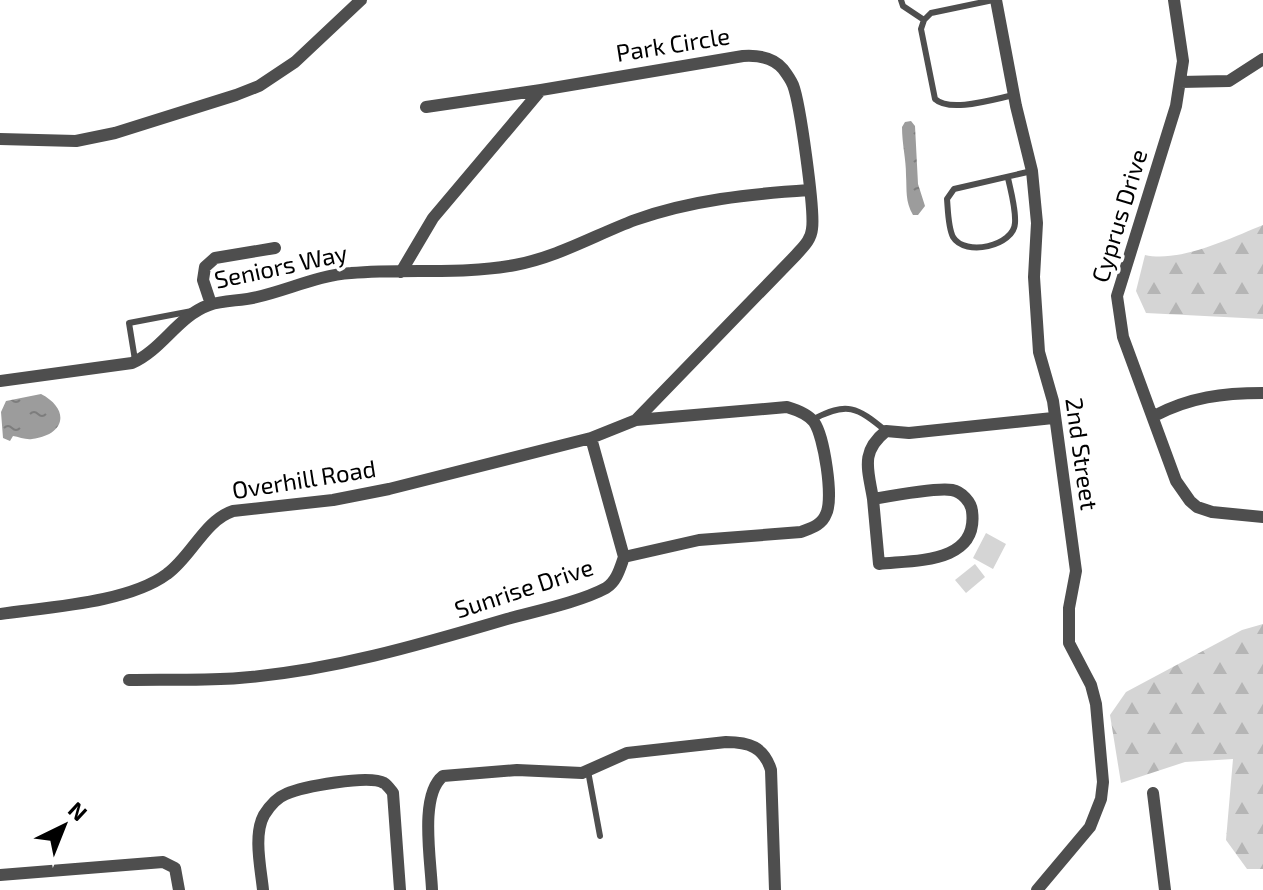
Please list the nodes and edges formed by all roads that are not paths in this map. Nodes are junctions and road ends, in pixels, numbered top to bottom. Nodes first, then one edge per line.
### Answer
1 (361, 0) edge
2 (901, 0) edge
3 (995, 0) edge
4 (1174, 0) edge
5 (924, 20) junction
6 (1263, 59) edge
7 (1180, 82) junction
8 (541, 90) junction
9 (1014, 95) junction
10 (426, 107) dead end
11 (0, 139) edge
12 (1032, 171) junction
13 (1008, 178) junction
14 (809, 190) junction
15 (275, 248) dead end
16 (401, 272) junction
17 (211, 304) junction
18 (195, 311) junction
19 (136, 362) junction
20 (0, 381) edge
21 (1263, 393) edge
22 (1154, 416) junction
23 (1053, 418) junction
24 (636, 420) junction
25 (812, 420) junction
26 (886, 431) junction
27 (591, 438) junction
28 (873, 499) junction
29 (1263, 517) edge
30 (624, 557) junction
31 (0, 614) edge
32 (129, 680) dead end
33 (588, 771) junction
34 (1153, 793) dead end
35 (600, 836) dead end
36 (0, 875) edge
37 (179, 890) edge
38 (263, 890) edge
39 (400, 890) edge
40 (432, 890) edge
41 (775, 890) edge
42 (1037, 890) edge
43 (1165, 890) edge

1 - 11 street
2 - 5 lane
3 - 5 lane
3 - 9 street, 2nd Street
4 - 7 street, Cyprus Drive
5 - 9 lane
6 - 7 street
7 - 22 street, Cyprus Drive
8 - 10 street, Park Circle
8 - 14 street, Park Circle
8 - 16 street
9 - 12 street, 2nd Street
12 - 13 lane
12 - 23 street, 2nd Street
13 - 13 lane
14 - 16 street
14 - 24 street, Park Circle
15 - 17 street
16 - 17 street, Seniors Way
17 - 18 street, Seniors Way
18 - 19 street, Seniors Way
18 - 19 lane
19 - 20 street
21 - 22 street
22 - 29 street, Cyprus Drive
23 - 26 street
23 - 42 street, 2nd Street
24 - 25 street
24 - 27 street, Overhill Road
25 - 26 lane
25 - 30 street, Sunrise Drive
26 - 28 street
27 - 30 street
27 - 31 street, Overhill Road
28 - 28 street
30 - 32 street, Sunrise Drive
33 - 35 lane
33 - 40 street
33 - 41 street
34 - 43 street
36 - 37 street
38 - 39 street

